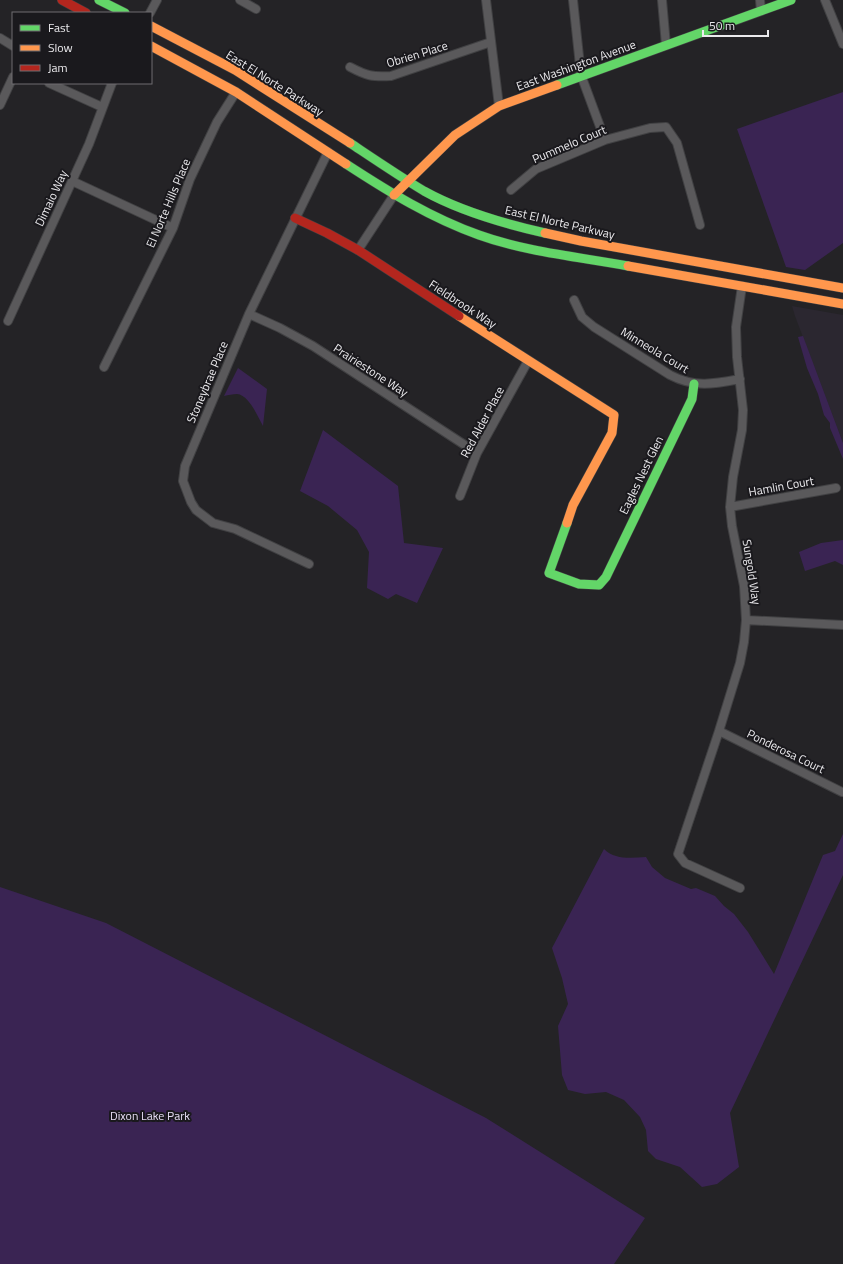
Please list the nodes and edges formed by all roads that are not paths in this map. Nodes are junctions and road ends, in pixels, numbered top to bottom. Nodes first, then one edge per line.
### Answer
1 (62, 0) edge
2 (99, 0) edge
3 (157, 0) edge
4 (240, 0) edge
5 (486, 0) edge
6 (574, 0) edge
7 (662, 0) edge
8 (760, 0) edge
9 (791, 0) edge
10 (825, 0) edge
11 (256, 9) dead end
12 (761, 11) junction
13 (84, 12) edge
14 (123, 12) edge
15 (151, 12) edge
16 (152, 27) edge
17 (0, 38) edge
18 (491, 42) junction
19 (843, 44) edge
20 (12, 45) edge
21 (666, 46) junction
22 (152, 47) edge
23 (350, 67) dead end
24 (581, 75) junction
25 (12, 79) edge
26 (51, 84) edge
27 (112, 84) edge
28 (236, 92) junction
29 (0, 105) edge
30 (499, 106) junction
31 (102, 108) junction
32 (605, 140) junction
33 (328, 152) junction
34 (72, 181) junction
35 (409, 181) junction
36 (511, 190) dead end
37 (394, 196) junction
38 (295, 218) junction
39 (700, 225) dead end
40 (173, 228) junction
41 (358, 250) junction
42 (742, 286) junction
43 (843, 288) edge
44 (574, 300) dead end
45 (843, 304) edge
46 (249, 314) junction
47 (8, 321) dead end
48 (528, 361) junction
49 (104, 367) dead end
50 (740, 379) junction
51 (694, 384) junction
52 (477, 453) junction
53 (836, 488) dead end
54 (460, 496) dead end
55 (573, 505) joint
56 (730, 507) junction
57 (309, 564) dead end
58 (746, 620) junction
59 (843, 625) edge
60 (719, 731) junction
61 (842, 792) edge
62 (740, 888) dead end

1 - 13 main road
2 - 14 main road
3 - 15 street
4 - 11 street
5 - 18 street
6 - 24 street
7 - 21 street
8 - 12 street
9 - 12 main road, East Washington Avenue
10 - 19 street
12 - 21 main road, East Washington Avenue
16 - 35 main road, East El Norte Parkway
17 - 20 street
18 - 23 street, Obrien Place
18 - 30 street
21 - 24 main road, East Washington Avenue
22 - 28 main road
24 - 30 main road, East Washington Avenue
24 - 32 street
25 - 29 street
26 - 31 street
27 - 31 street, Dimaio Way
28 - 33 main road
28 - 40 street, El Norte Hills Place
30 - 35 main road, East Washington Avenue
31 - 34 street, Dimaio Way
32 - 36 street, Pummelo Court
32 - 39 street, Pummelo Court
33 - 37 main road
33 - 38 street, Stoneybrae Place
34 - 40 street
34 - 47 street, Dimaio Way
35 - 37 main road, East Washington Avenue
35 - 43 main road, East El Norte Parkway
37 - 41 street
37 - 42 main road
38 - 41 main road, Fieldbrook Way
38 - 46 street, Stoneybrae Place
40 - 49 street, El Norte Hills Place
41 - 48 main road, Fieldbrook Way
42 - 45 main road
42 - 50 street, Sungold Way
44 - 51 street, Minneola Court
46 - 52 street, Prairiestone Way
46 - 57 street, Stoneybrae Place
48 - 52 street, Red Alder Place
48 - 55 main road, Fieldbrook Way
50 - 51 street, Minneola Court
50 - 56 street, Sungold Way
51 - 55 main road, Eagles Nest Glen
52 - 54 street, Red Alder Place
53 - 56 street, Hamlin Court
56 - 58 street, Sungold Way
58 - 59 street
58 - 60 street, Sungold Way
60 - 61 street, Ponderosa Court
60 - 62 street, Sungold Way

